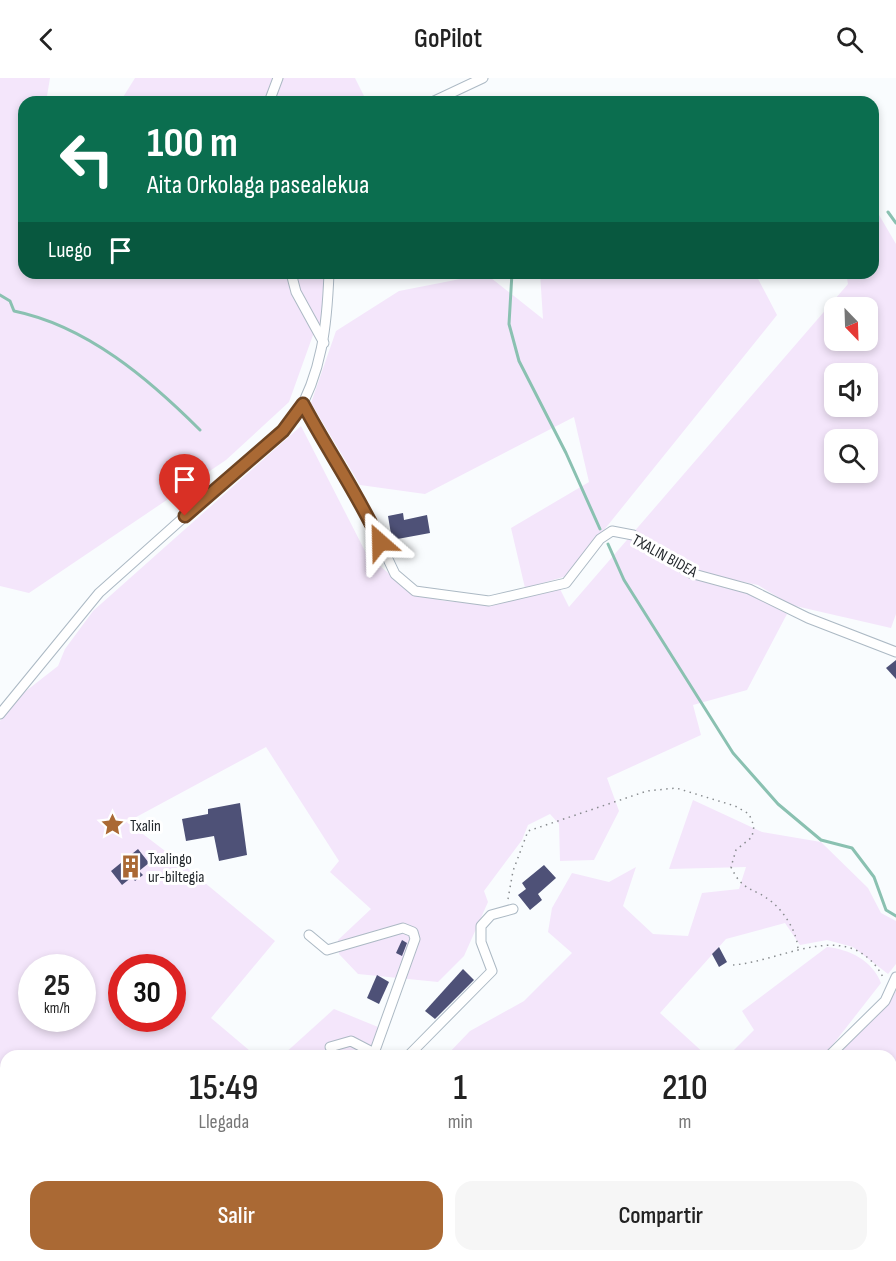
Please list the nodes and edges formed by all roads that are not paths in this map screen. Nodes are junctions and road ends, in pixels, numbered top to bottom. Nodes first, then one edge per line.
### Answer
1 (278, 78) edge
2 (483, 78) edge
3 (271, 96) edge
4 (445, 96) edge
5 (293, 279) edge
6 (329, 279) edge
7 (324, 343) junction
8 (303, 404) junction
9 (896, 652) edge
10 (0, 714) edge
11 (513, 909) road end
12 (309, 935) dead end
13 (896, 977) edge
14 (330, 1047) dead end
15 (365, 1050) edge
16 (375, 1050) edge
17 (414, 1050) edge
18 (835, 1050) edge

1 - 3 street
2 - 4 street
5 - 7 street
6 - 7 street
7 - 8 street
8 - 9 street, TXALIN BIDEA
8 - 10 street
11 - 17 street
12 - 16 street
13 - 18 street
14 - 15 street

